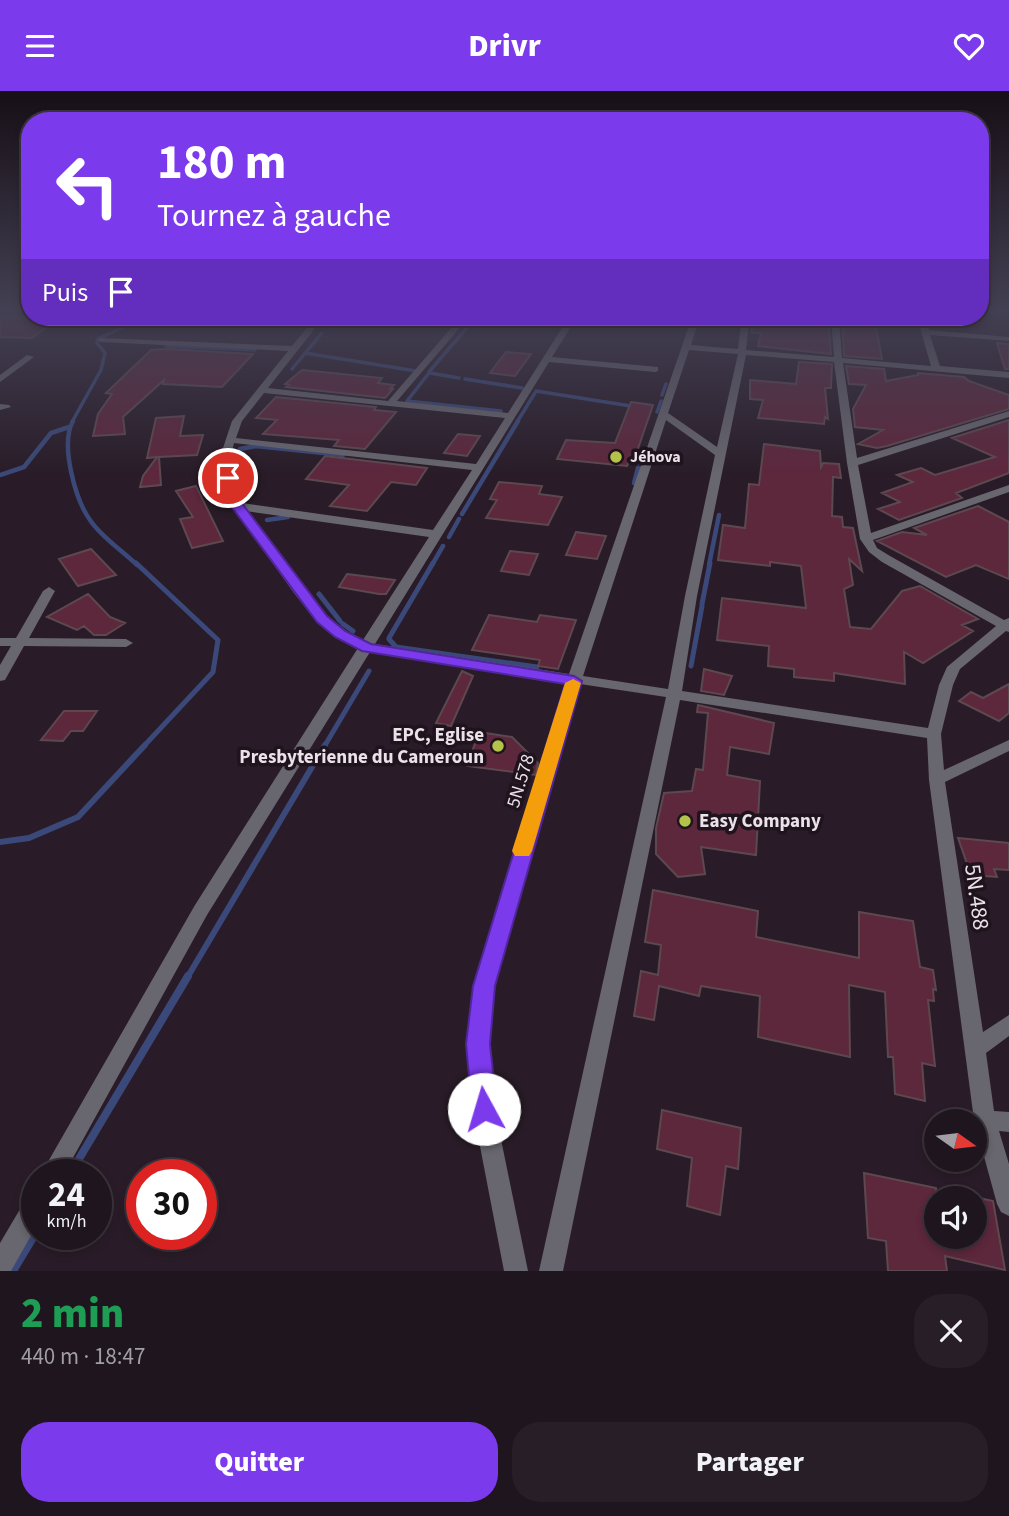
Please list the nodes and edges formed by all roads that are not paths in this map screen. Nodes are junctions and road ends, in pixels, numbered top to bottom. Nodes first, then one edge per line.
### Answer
1 (21, 364) edge
2 (282, 364) edge
3 (424, 364) edge
4 (543, 364) edge
5 (601, 364) edge
6 (681, 364) edge
7 (739, 364) edge
8 (839, 364) edge
9 (888, 364) edge
10 (935, 364) edge
11 (936, 368) junction
12 (655, 369) dead end
13 (1009, 375) edge
14 (0, 379) edge
15 (261, 390) junction
16 (391, 403) junction
17 (664, 414) junction
18 (1009, 414) edge
19 (510, 416) junction
20 (229, 440) junction
21 (720, 454) junction
22 (852, 463) junction
23 (477, 467) junction
24 (1009, 488) edge
25 (237, 506) junction
26 (434, 534) junction
27 (866, 539) junction
28 (49, 591) dead end
29 (1007, 625) edge
30 (0, 642) edge
31 (22, 643) junction
32 (126, 643) dead end
33 (367, 647) junction
34 (0, 677) edge
35 (574, 681) junction
36 (674, 695) junction
37 (934, 734) junction
38 (1009, 745) edge
39 (937, 780) junction
40 (1009, 1024) edge
41 (974, 1049) junction
42 (983, 1109) edge
43 (987, 1120) edge
44 (1009, 1122) edge
45 (987, 1127) edge
46 (60, 1159) edge
47 (1009, 1204) edge
48 (21, 1230) edge
49 (0, 1267) edge
50 (516, 1271) edge
51 (551, 1271) edge

1 - 14 street
2 - 15 street
3 - 16 street
4 - 19 street
5 - 12 street
6 - 17 street, 5N.578
7 - 21 street
8 - 22 street
9 - 11 street
10 - 11 street
11 - 13 street
15 - 16 street
15 - 20 street
16 - 19 street
17 - 21 street
17 - 35 street, 5N.578
18 - 22 street
19 - 23 street
20 - 23 street
20 - 25 street
21 - 36 street
22 - 27 street
23 - 26 street
24 - 27 street
25 - 26 street
25 - 33 street
26 - 33 street
27 - 29 street
28 - 31 street
29 - 37 street, 5N.488
30 - 31 street
31 - 32 street
31 - 34 street
33 - 35 street
33 - 46 street
35 - 36 street
35 - 50 street, 5N.578
36 - 37 street
36 - 51 street
37 - 39 street, 5N.488
38 - 39 street
39 - 41 street, 5N.488
40 - 41 street
41 - 42 street, 5N.488
43 - 44 street
45 - 47 street, 5N.488
48 - 49 street

